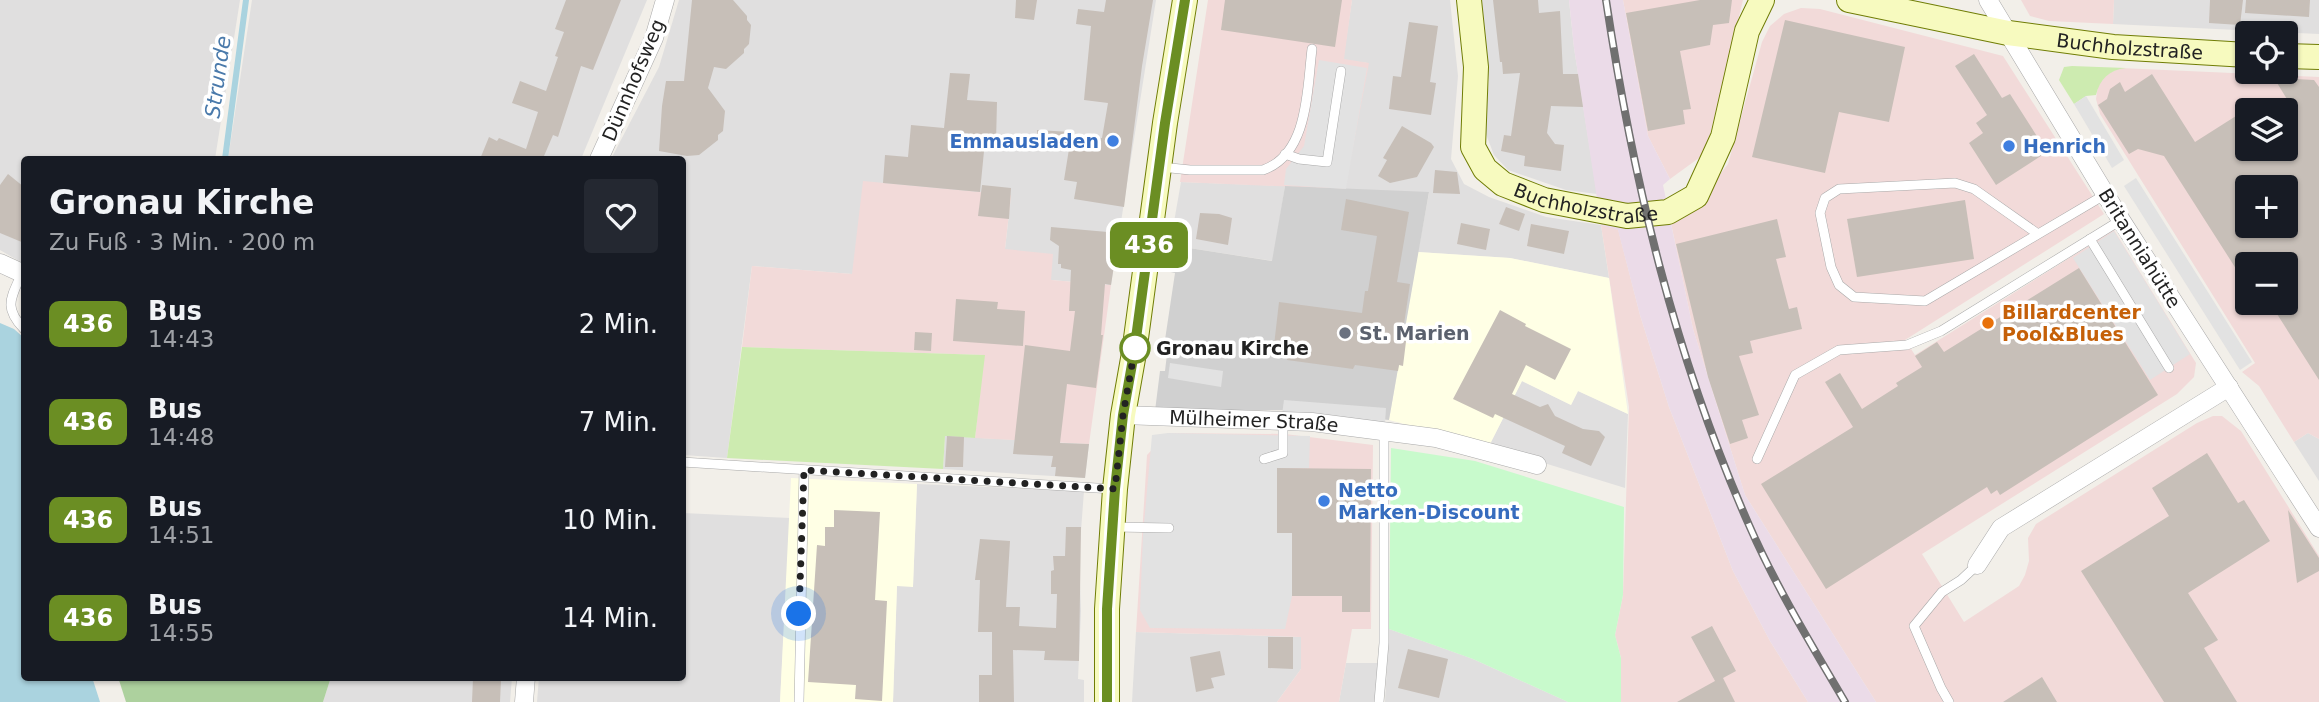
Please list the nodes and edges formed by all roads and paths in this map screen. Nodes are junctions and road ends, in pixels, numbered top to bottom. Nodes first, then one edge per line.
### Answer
1 (665, 0) edge
2 (1185, 0) edge
3 (1469, 0) edge
4 (1762, 0) edge
5 (1849, 0) edge
6 (1988, 0) edge
7 (2008, 33) junction
8 (1312, 49) dead end
9 (2235, 54) edge
10 (2298, 56) edge
11 (2319, 57) edge
12 (1341, 71) dead end
13 (1285, 154) junction
14 (600, 156) edge
15 (1159, 167) junction
16 (2106, 194) junction
17 (2121, 220) junction
18 (2038, 234) junction
19 (2090, 239) junction
20 (0, 263) edge
21 (21, 273) edge
22 (21, 278) edge
23 (21, 325) edge
24 (2169, 368) dead end
25 (2229, 387) junction
26 (1123, 415) junction
27 (1283, 421) junction
28 (1384, 431) junction
29 (1264, 459) dead end
30 (1758, 459) dead end
31 (686, 462) edge
32 (1537, 466) dead end
33 (804, 470) junction
34 (1115, 489) junction
35 (1113, 527) junction
36 (1170, 528) dead end
37 (2319, 528) edge
38 (1977, 565) joint
39 (526, 681) edge
40 (524, 702) edge
41 (799, 702) edge
42 (1107, 702) edge
43 (1379, 702) edge
44 (1949, 702) edge

1 - 14 street, Dünnhofsweg
2 - 15 street
3 - 4 street, Buchholzstraße
5 - 7 street, Buchholzstraße
6 - 7 street, Britanniahütte
7 - 9 street, Buchholzstraße
7 - 16 street, Britanniahütte
8 - 13 lane
10 - 11 street
12 - 13 lane
13 - 15 lane
15 - 26 street
16 - 17 street, Britanniahütte
16 - 18 lane
17 - 19 lane
17 - 25 street, Britanniahütte
18 - 18 lane
19 - 24 lane
19 - 30 lane
20 - 21 street
22 - 23 lane
25 - 37 street, Britanniahütte
25 - 38 street
26 - 27 street, Mülheimer Straße
26 - 34 street
27 - 28 street, Mülheimer Straße
27 - 29 lane
28 - 32 street, Mülheimer Straße
28 - 43 lane
31 - 33 lane
33 - 34 lane
33 - 41 lane
34 - 35 street
35 - 36 lane
35 - 42 street
38 - 44 lane
39 - 40 street

